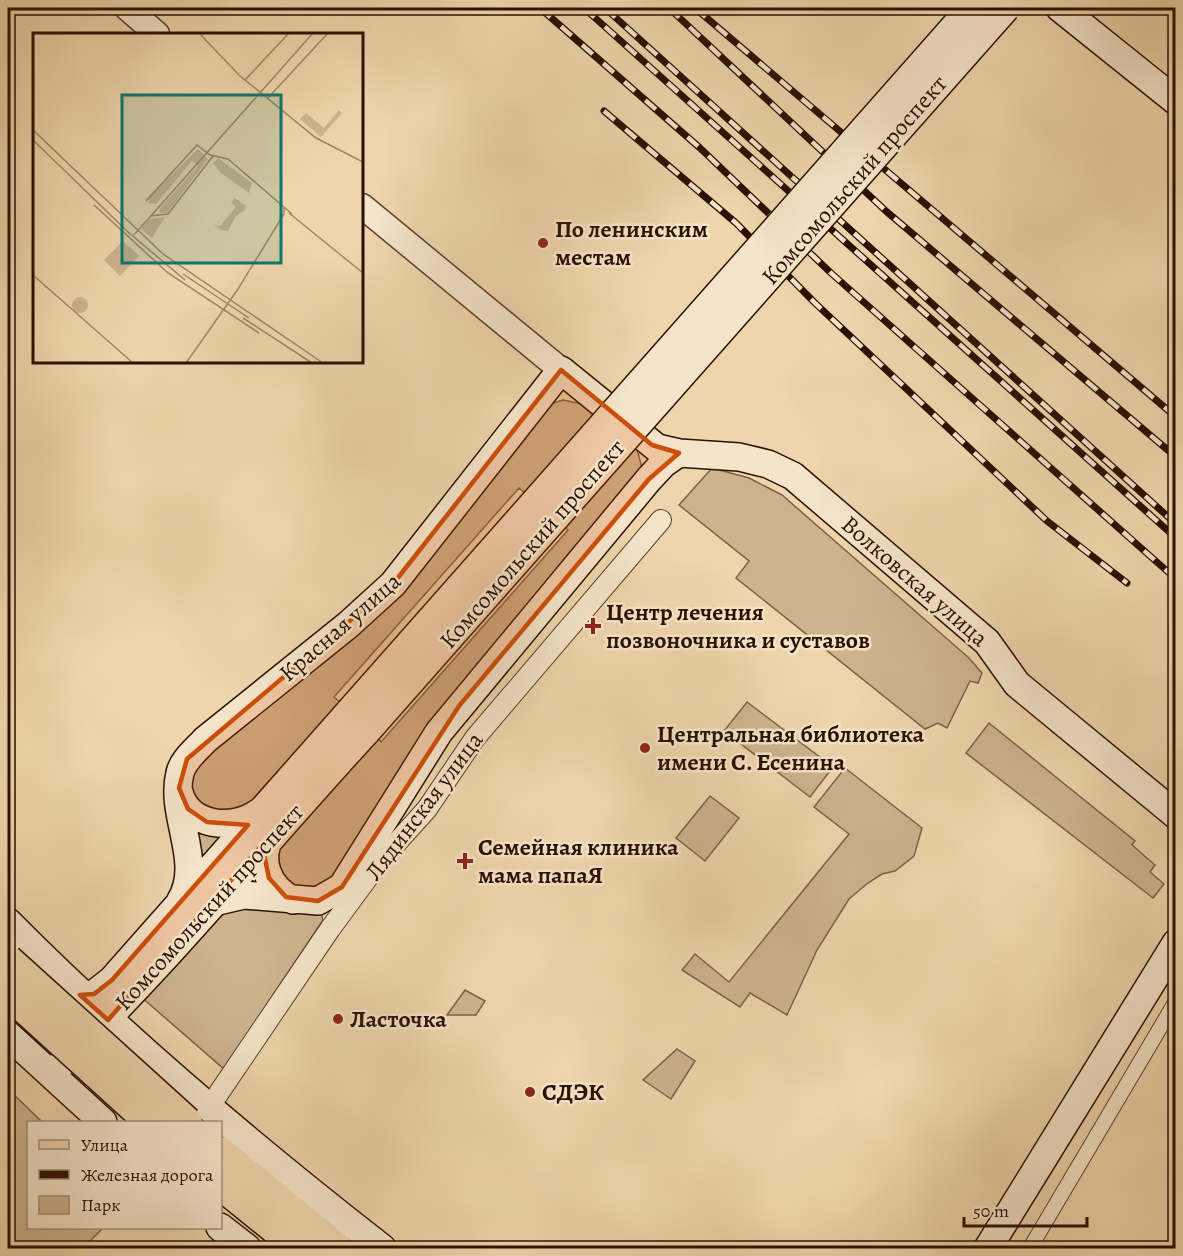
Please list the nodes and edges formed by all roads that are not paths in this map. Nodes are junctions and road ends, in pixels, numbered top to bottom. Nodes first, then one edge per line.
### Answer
1 (127, 8) edge
2 (971, 8) edge
3 (1006, 8) edge
4 (1060, 8) edge
5 (1089, 17) edge
6 (156, 33) edge
7 (1176, 100) edge
8 (363, 207) edge
9 (561, 370) junction
10 (679, 453) junction
11 (661, 520) dead end
12 (179, 788) junction
13 (262, 809) junction
14 (1176, 814) edge
15 (272, 834) junction
16 (293, 900) junction
17 (192, 906) junction
18 (8, 922) edge
19 (1176, 943) edge
20 (8, 960) edge
21 (1176, 971) edge
22 (8, 993) edge
23 (80, 994) junction
24 (1176, 1001) edge
25 (108, 1020) junction
26 (8, 1035) edge
27 (51, 1074) junction
28 (197, 1116) edge
29 (101, 1121) edge
30 (149, 1121) edge
31 (222, 1134) edge
32 (222, 1154) edge
33 (222, 1186) edge
34 (222, 1229) edge
35 (247, 1248) edge
36 (299, 1248) edge
37 (338, 1248) edge
38 (382, 1248) edge
39 (988, 1248) edge
40 (1006, 1248) edge
41 (1030, 1248) edge

1 - 6 street
2 - 13 main road, Комсомольский проспект, bridge
3 - 15 main road, Комсомольский проспект, bridge
4 - 5 main road
5 - 7 main road
8 - 9 street
9 - 10 main road, Волковская улица
9 - 12 main road, Красная улица
10 - 14 main road, Волковская улица
10 - 16 main road, Лядинская улица
11 - 28 street, Лядинская улица
12 - 13 main road
12 - 17 main road
13 - 17 main road, Комсомольский проспект
15 - 16 main road
15 - 17 main road, Комсомольский проспект
16 - 17 main road, Лядинская улица
17 - 23 main road, Комсомольский проспект
17 - 25 main road, Комсомольский проспект
18 - 23 main road
19 - 39 main road
20 - 28 main road, bridge
21 - 40 main road
22 - 30 main road, bridge
23 - 25 main road
24 - 41 street
25 - 27 main road, Комсомольский проспект
25 - 28 main road
26 - 27 main road
27 - 29 main road
31 - 38 main road
32 - 37 main road
33 - 36 main road
34 - 35 main road

